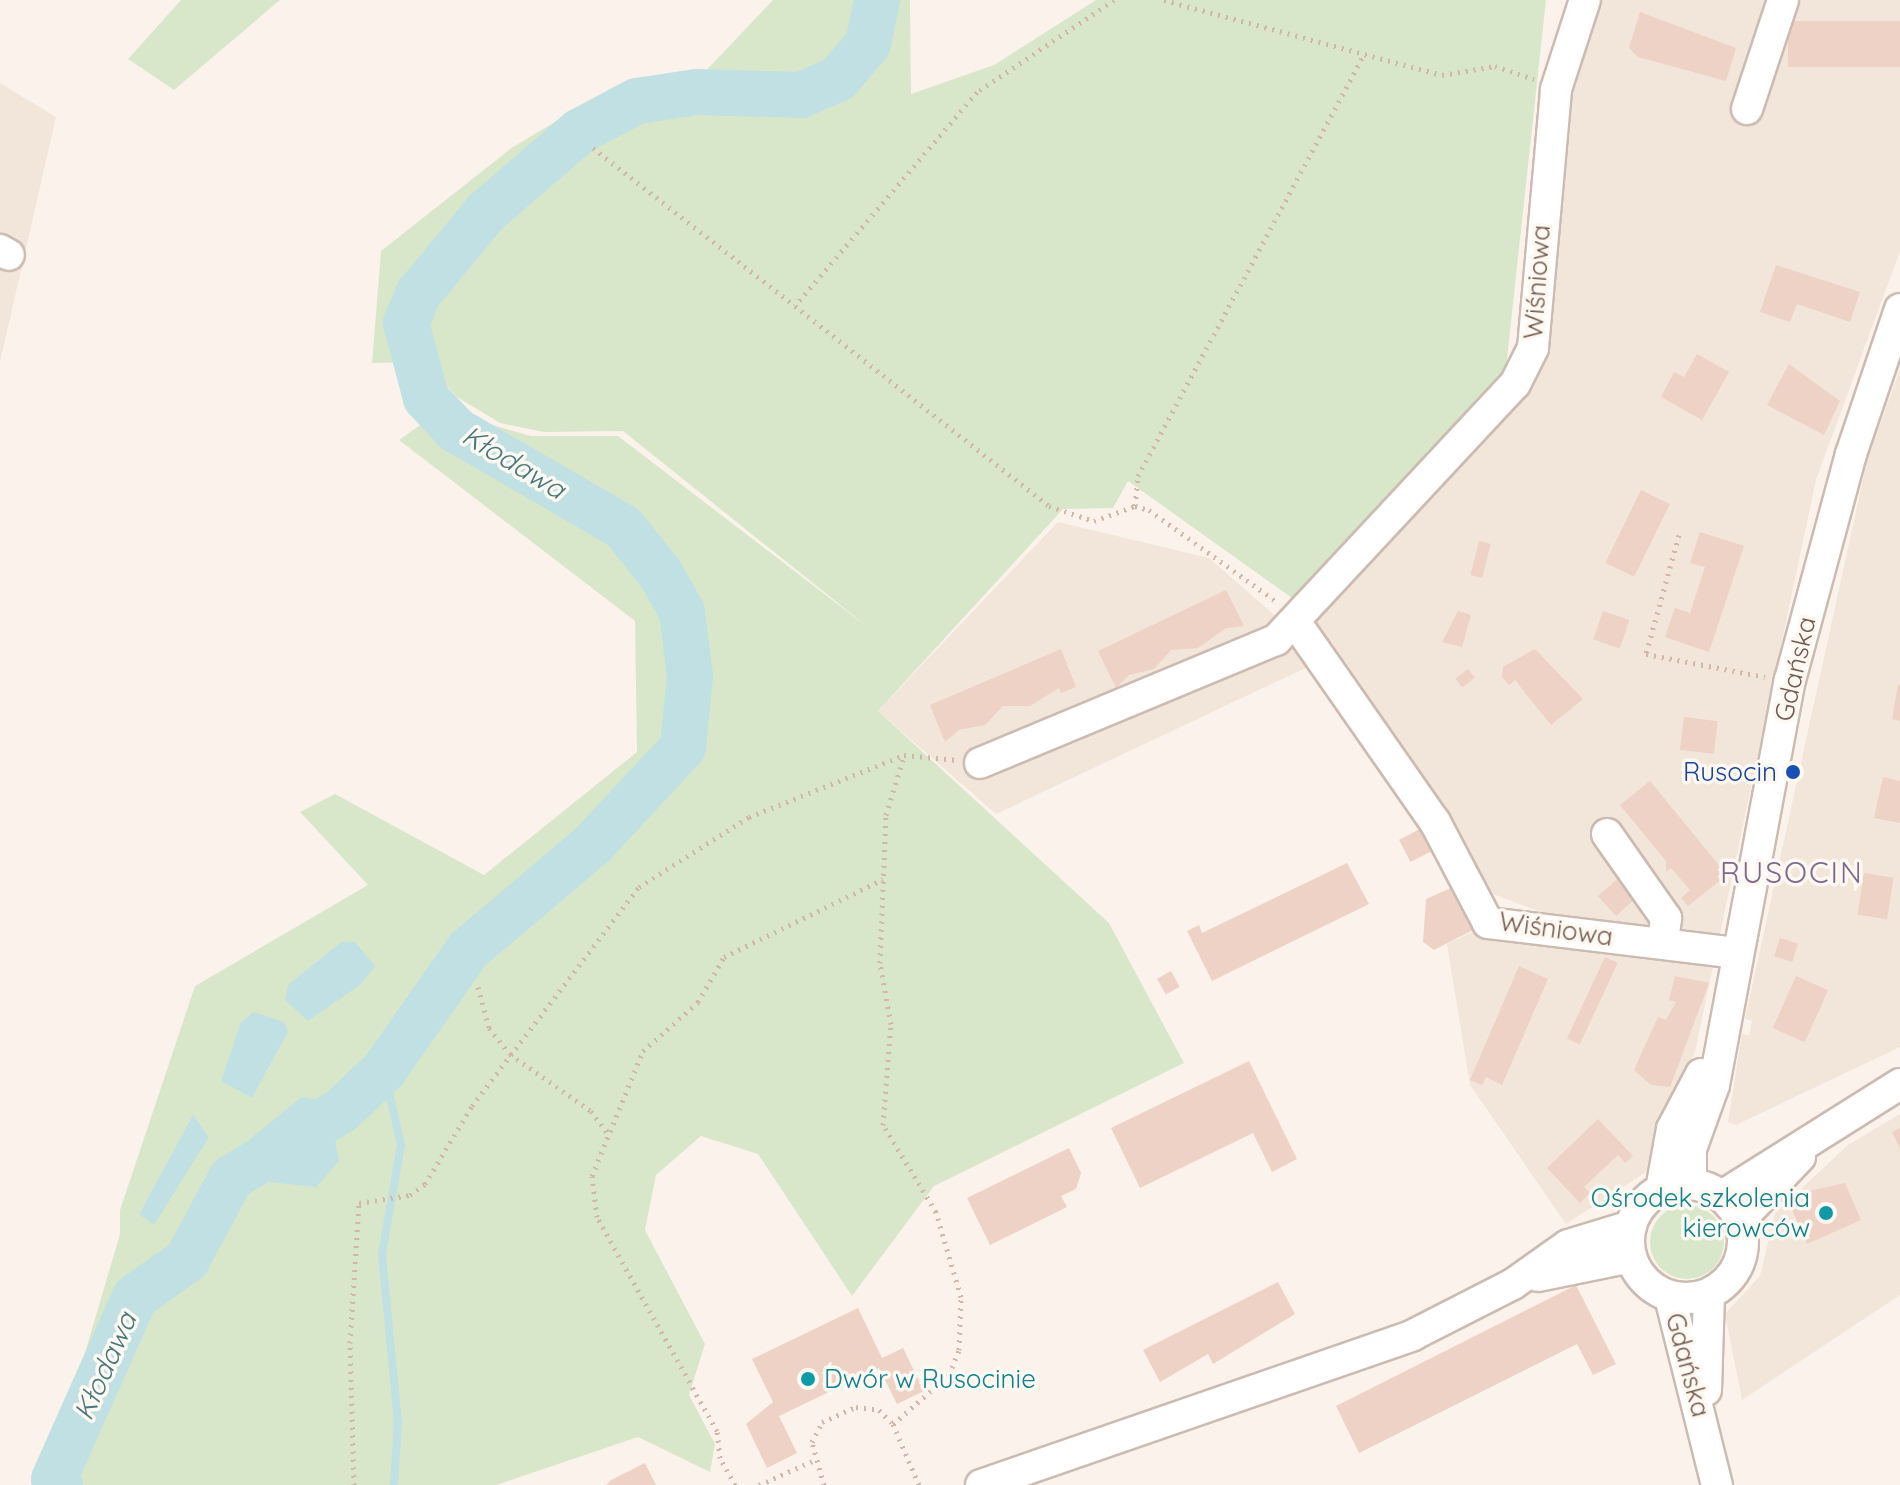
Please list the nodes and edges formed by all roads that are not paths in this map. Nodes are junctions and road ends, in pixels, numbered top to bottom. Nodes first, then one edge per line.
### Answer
1 (1585, 0) edge
2 (1783, 0) edge
3 (1747, 109) dead end
4 (1900, 309) edge
5 (1296, 623) junction
6 (980, 763) road end
7 (1607, 834) dead end
8 (1663, 943) junction
9 (1737, 953) junction
10 (1721, 1037) junction
11 (1900, 1084) edge
12 (1691, 1184) junction
13 (1661, 1190) junction
14 (1731, 1208) junction
15 (1631, 1226) junction
16 (1631, 1257) junction
17 (1513, 1284) junction
18 (1709, 1295) junction
19 (1670, 1297) junction
20 (1706, 1432) junction
21 (981, 1485) edge
22 (1717, 1485) edge

1 - 5 street, Wiśniowa
2 - 3 street
4 - 9 street, Gdańska
5 - 6 street, Wiśniowa
5 - 8 street, Wiśniowa
7 - 8 street
8 - 9 street, Wiśniowa
9 - 10 street, Gdańska
10 - 12 street, Gdańska
10 - 13 street, Gdańska
11 - 14 street
12 - 13 street
12 - 14 street
13 - 15 street
14 - 18 street
15 - 16 street
15 - 17 street
16 - 17 street
16 - 19 street
17 - 21 street
18 - 19 street
18 - 20 street, Gdańska
19 - 20 street, Gdańska
20 - 22 street, Gdańska

